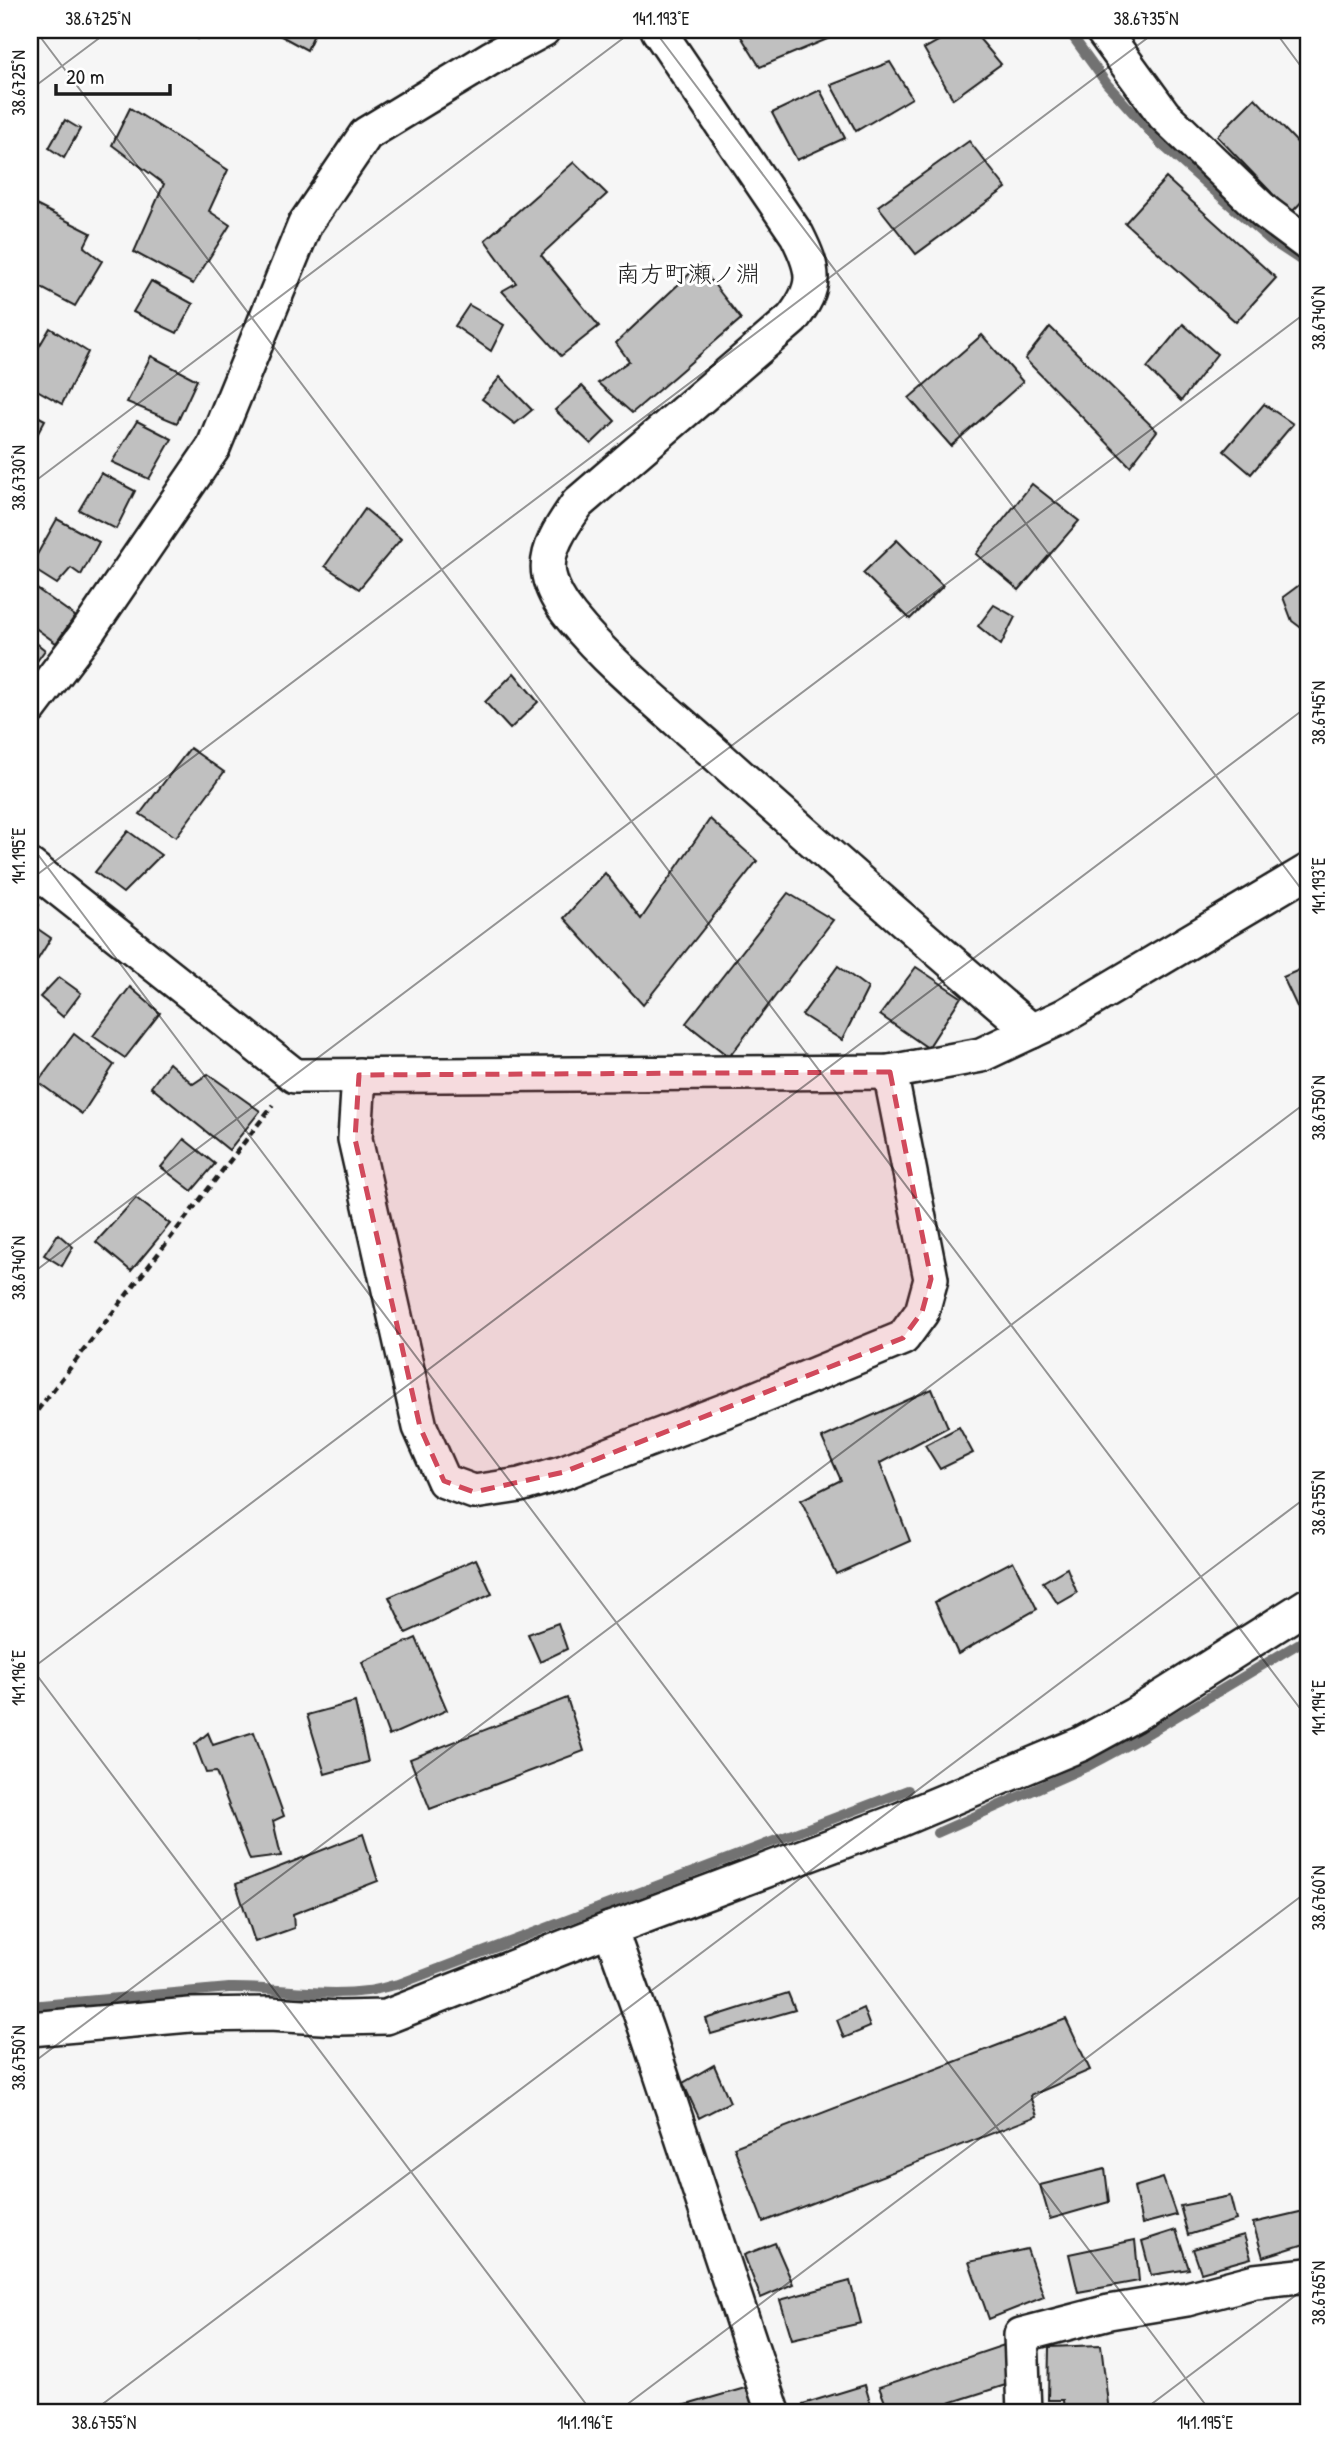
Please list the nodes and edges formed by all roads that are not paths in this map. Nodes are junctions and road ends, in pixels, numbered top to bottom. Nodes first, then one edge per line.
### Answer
1 (543, 30) edge
2 (658, 30) edge
3 (1102, 30) edge
4 (1308, 244) edge
5 (30, 708) edge
6 (30, 866) edge
7 (1308, 871) edge
8 (1032, 1031) junction
9 (890, 1072) junction
10 (359, 1075) junction
11 (1308, 1605) edge
12 (610, 1929) junction
13 (30, 2029) edge
14 (1308, 2274) edge
15 (773, 2412) edge
16 (1024, 2412) edge

1 - 5 street
2 - 8 street
3 - 4 street
6 - 10 street
7 - 8 street
8 - 9 street
9 - 10 street
9 - 10 street
11 - 12 street
12 - 13 street
12 - 15 street
14 - 16 street

